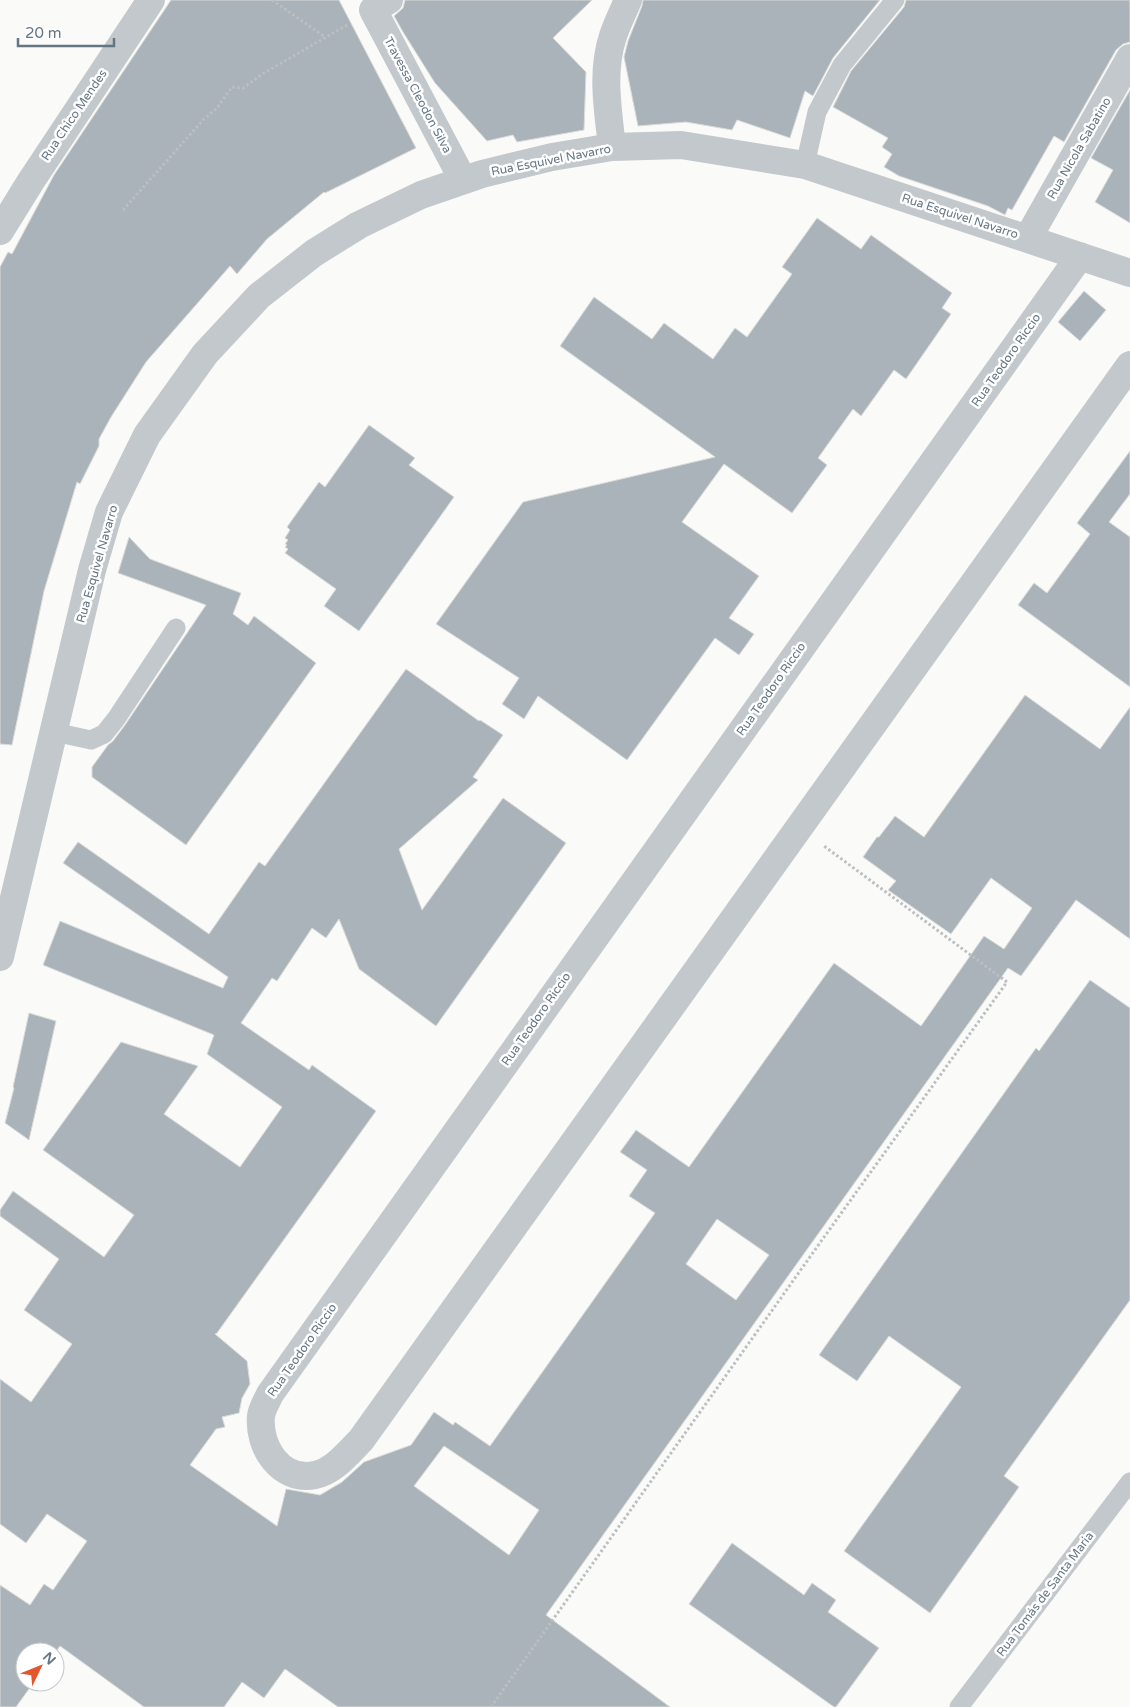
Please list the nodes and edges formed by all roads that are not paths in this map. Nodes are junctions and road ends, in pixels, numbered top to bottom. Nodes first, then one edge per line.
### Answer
1 (151, 0) edge
2 (628, 0) edge
3 (895, 0) edge
4 (382, 5) edge
5 (1130, 58) edge
6 (612, 147) junction
7 (805, 165) junction
8 (463, 180) junction
9 (0, 231) edge
10 (1028, 238) junction
11 (1080, 256) junction
12 (1130, 273) edge
13 (1130, 366) edge
14 (176, 628) dead end
15 (54, 732) junction
16 (0, 957) edge
17 (1130, 1482) edge
18 (959, 1707) edge

1 - 9 street, Rua Chico Mendes
2 - 6 street
3 - 7 lane
4 - 8 street, Travessa Cleodon Silva
5 - 10 street, Rua Nicola Sabatino
6 - 7 street, Rua Esquivel Navarro
6 - 8 street, Rua Esquivel Navarro
7 - 10 street, Rua Esquivel Navarro
8 - 15 street, Rua Esquivel Navarro
10 - 11 street, Rua Esquivel Navarro
11 - 12 street, Rua Esquivel Navarro
11 - 13 street, Rua Teodoro Riccio
14 - 15 lane
15 - 16 street, Rua Esquivel Navarro
17 - 18 lane, Rua Tomás de Santa Maria

